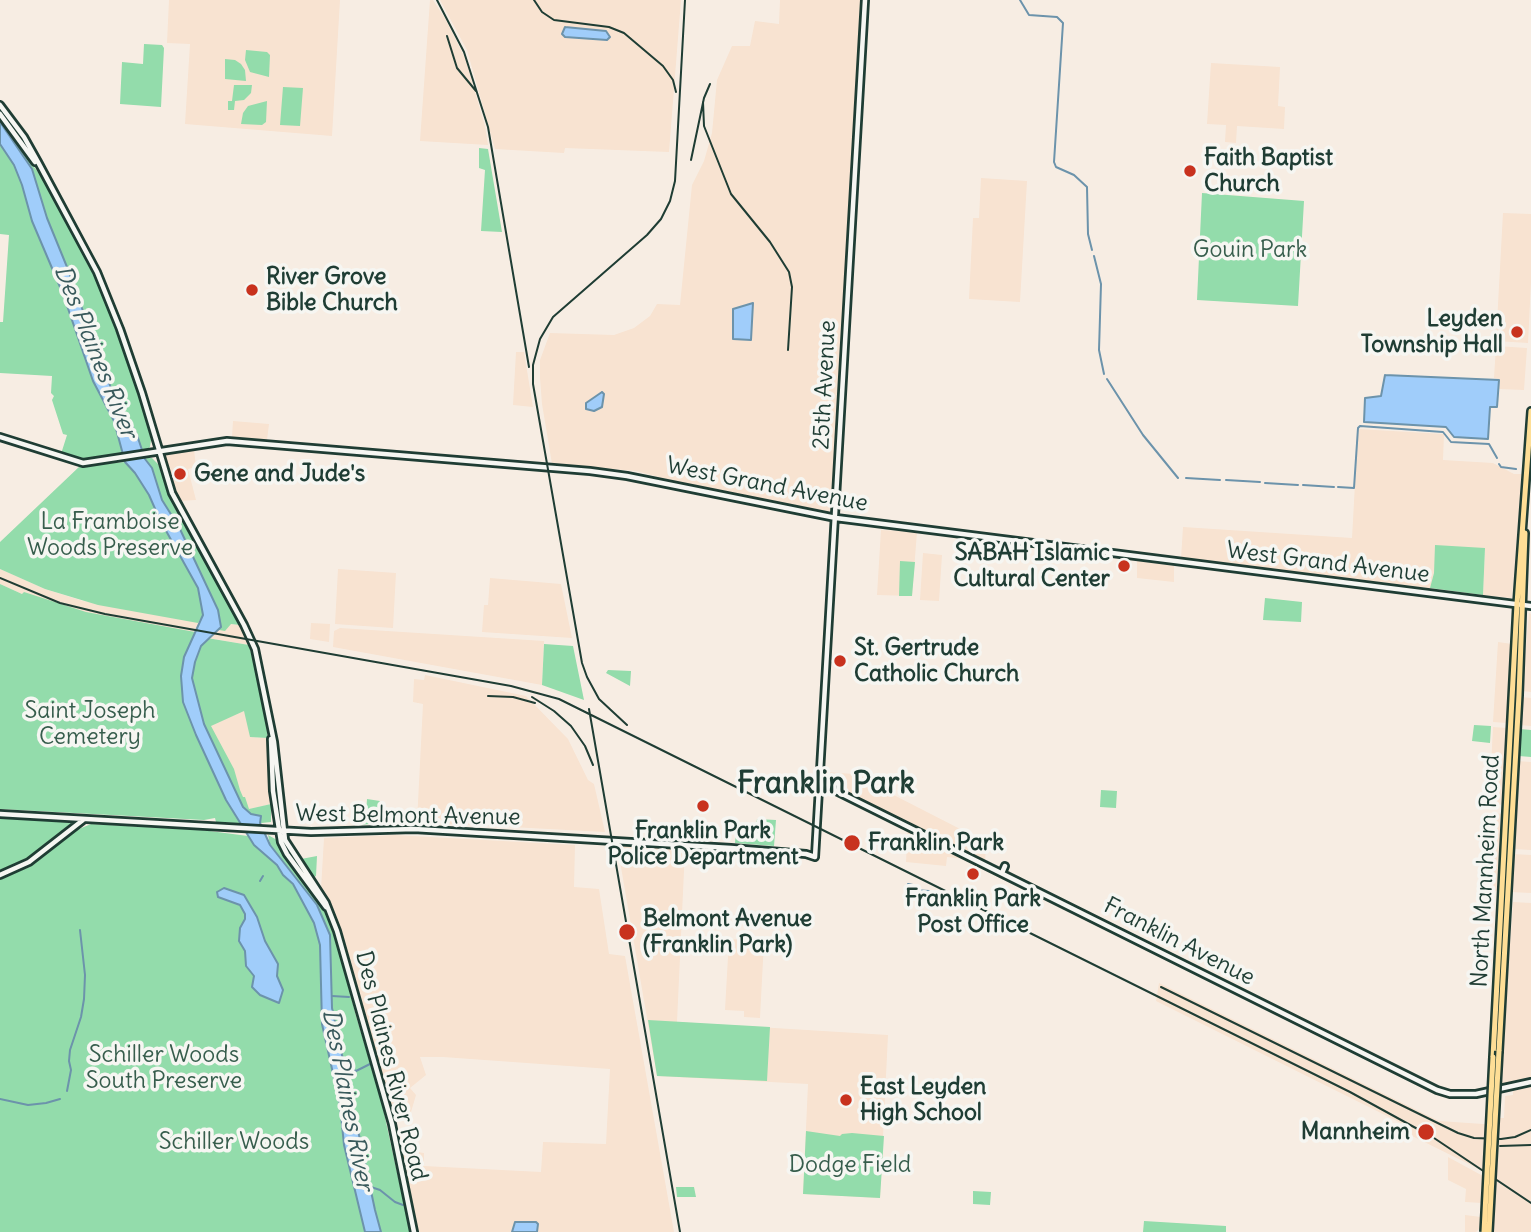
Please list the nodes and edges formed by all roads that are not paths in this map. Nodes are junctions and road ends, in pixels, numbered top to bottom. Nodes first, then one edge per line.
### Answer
1 (865, 0) edge
2 (1, 108) edge
3 (1531, 411) edge
4 (0, 437) edge
5 (159, 452) junction
6 (836, 518) junction
7 (1520, 604) junction
8 (1531, 606) edge
9 (820, 783) junction
10 (0, 814) edge
11 (85, 819) junction
12 (281, 830) junction
13 (815, 857) joint
14 (1005, 866) dead end
15 (1002, 873) junction
16 (0, 875) edge
17 (1531, 1082) edge
18 (414, 1232) edge
19 (1486, 1232) edge

1 - 6 main road, 25th Avenue
2 - 5 main road, Des Plaines River Road
3 - 7 main road, North Mannheim Road
4 - 5 main road, West Grand Avenue
5 - 6 main road, West Grand Avenue
5 - 12 main road, Des Plaines River Road
6 - 7 main road, West Grand Avenue
6 - 9 main road, 25th Avenue
7 - 8 main road, West Grand Avenue
7 - 19 main road, North Mannheim Road, bridge
7 - 19 main road, North Mannheim Road, bridge
9 - 13 main road, 25th Avenue
9 - 15 main road, Franklin Avenue
10 - 11 main road, West Belmont Avenue
11 - 12 main road, West Belmont Avenue
11 - 16 main road
12 - 13 main road, West Belmont Avenue
12 - 18 main road, Des Plaines River Road
14 - 15 main road
15 - 17 main road, Franklin Avenue

